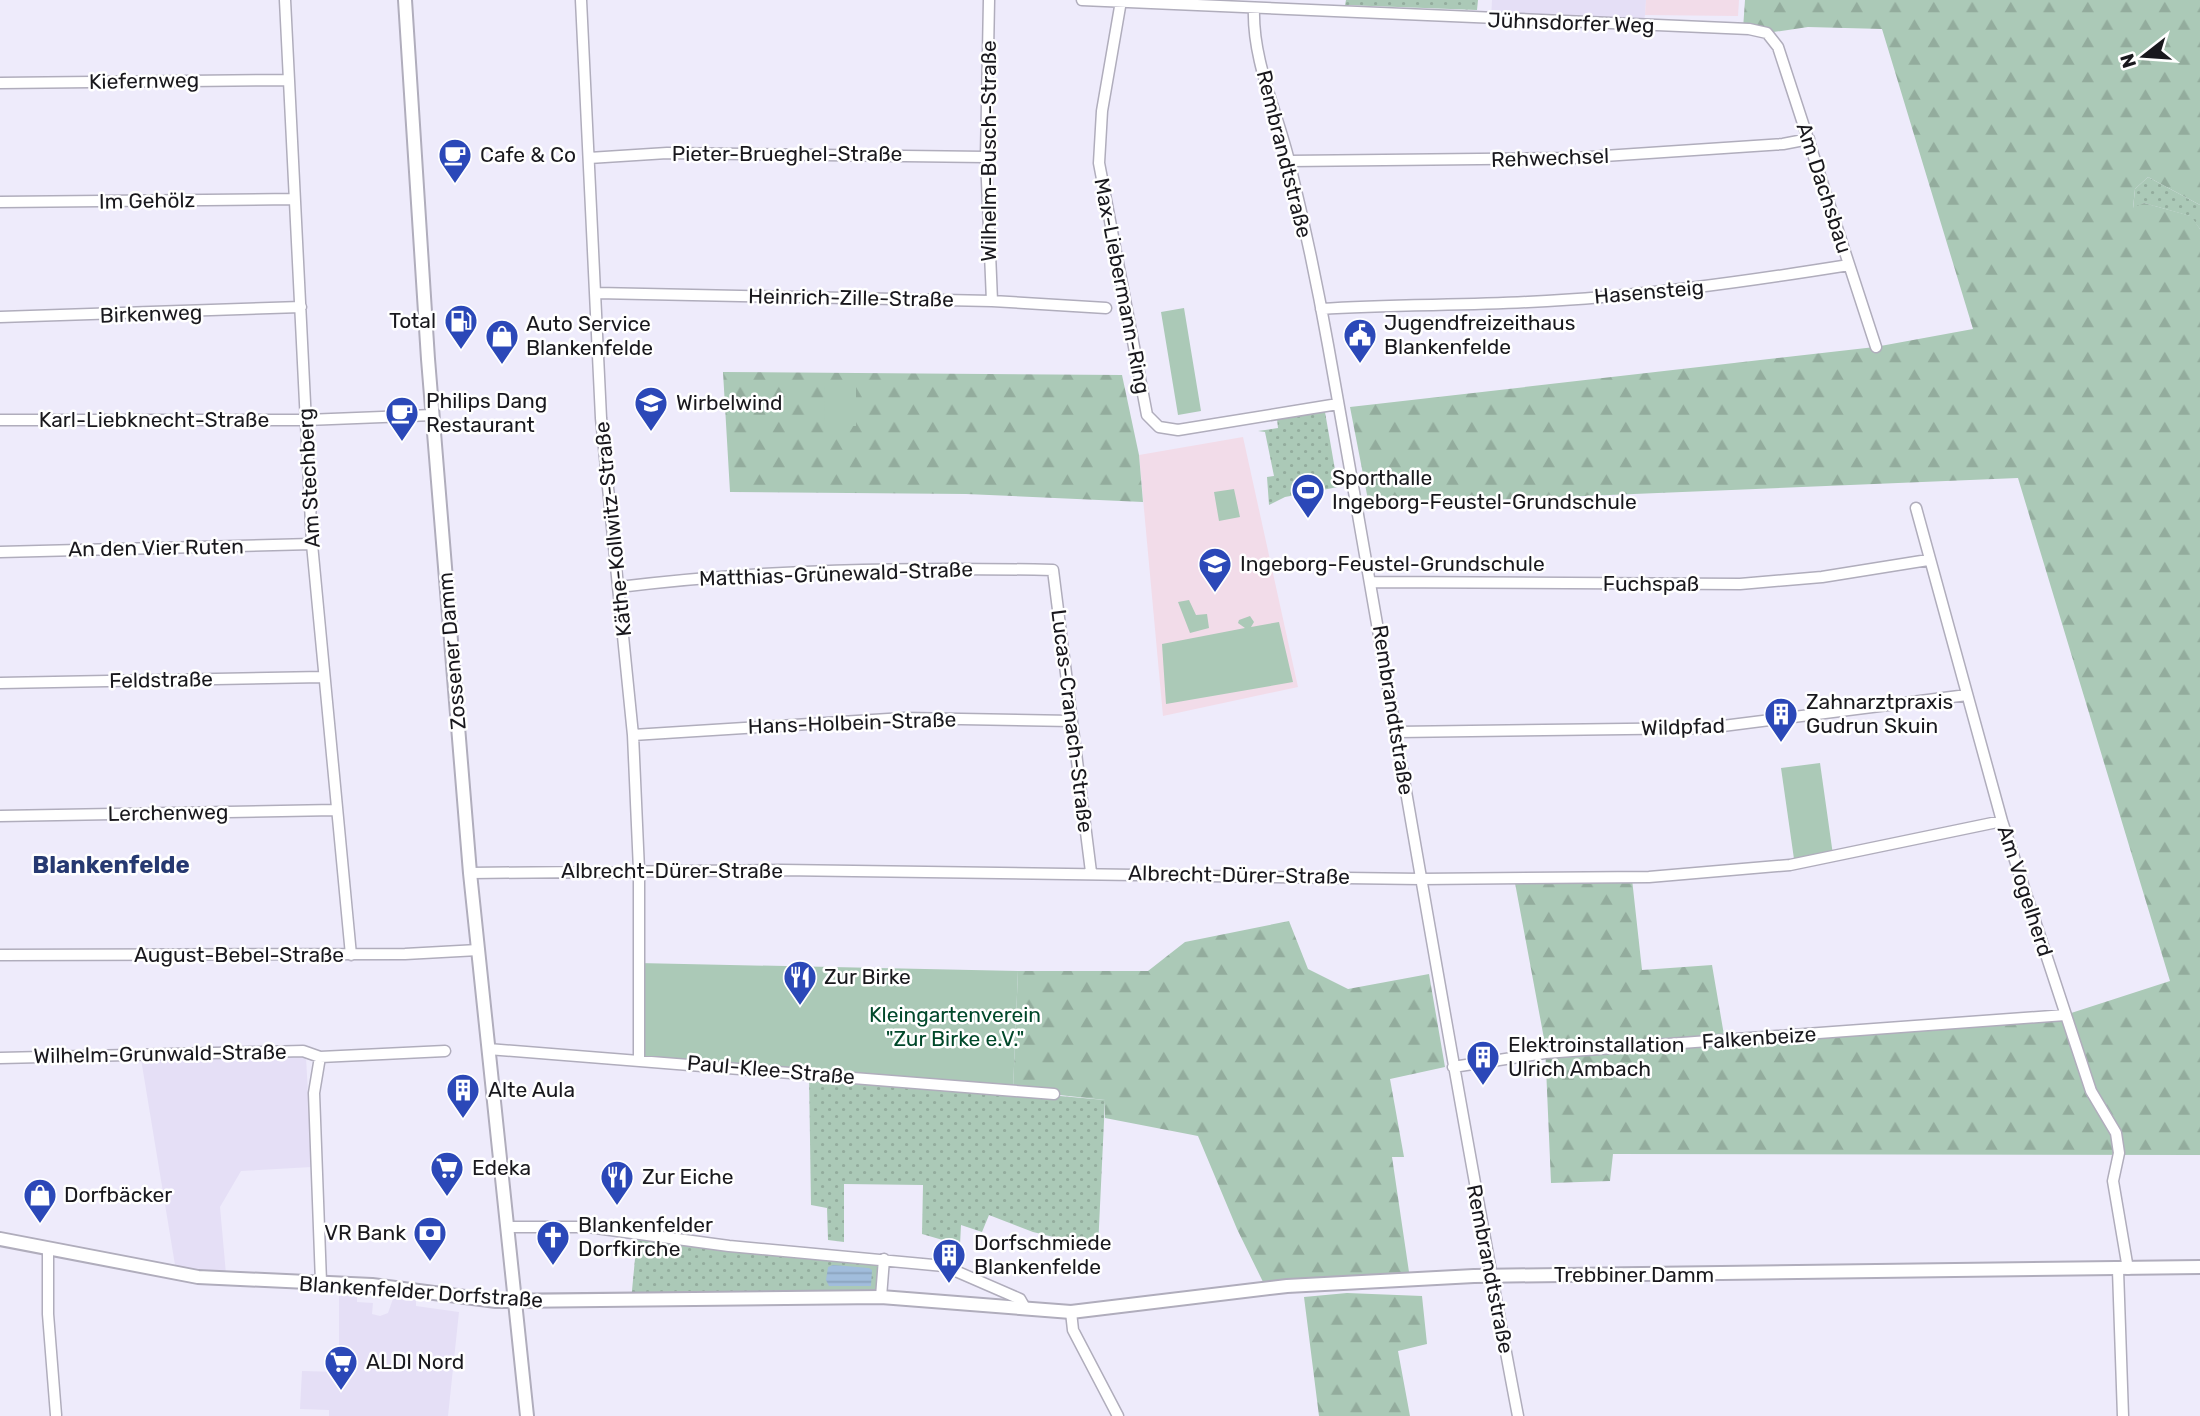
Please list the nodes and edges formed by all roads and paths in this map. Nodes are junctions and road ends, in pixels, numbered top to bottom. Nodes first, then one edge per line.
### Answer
1 (285, 0) edge
2 (405, 0) edge
3 (581, 0) edge
4 (989, 0) edge
5 (1082, 0) edge
6 (1121, 1) edge
7 (1254, 8) junction
8 (1767, 33) joint
9 (288, 80) junction
10 (0, 83) edge
11 (1809, 139) junction
12 (986, 157) junction
13 (589, 158) junction
14 (1289, 161) junction
15 (294, 199) junction
16 (0, 202) edge
17 (1849, 265) junction
18 (597, 293) junction
19 (992, 302) junction
20 (301, 307) junction
21 (1106, 308) dead end
22 (1321, 309) junction
23 (0, 317) edge
24 (1875, 346) dead end
25 (1338, 404) junction
26 (433, 415) junction
27 (0, 420) edge
28 (306, 420) junction
29 (1916, 508) dead end
30 (312, 544) junction
31 (0, 552) edge
32 (1928, 560) junction
33 (1053, 570) joint
34 (1372, 582) junction
35 (619, 587) junction
36 (323, 677) junction
37 (0, 682) edge
38 (1967, 695) junction
39 (1072, 721) junction
40 (1397, 732) junction
41 (633, 735) junction
42 (335, 810) junction
43 (0, 816) edge
44 (2002, 821) junction
45 (639, 870) junction
46 (1091, 872) junction
47 (470, 873) junction
48 (1421, 879) junction
49 (478, 950) junction
50 (0, 955) edge
51 (351, 955) junction
52 (2065, 1015) junction
53 (488, 1049) junction
54 (445, 1051) dead end
55 (320, 1057) junction
56 (0, 1058) edge
57 (639, 1059) junction
58 (1453, 1067) junction
59 (1054, 1094) dead end
60 (508, 1227) junction
61 (0, 1239) edge
62 (48, 1248) junction
63 (884, 1258) junction
64 (2200, 1267) edge
65 (2123, 1269) junction
66 (1491, 1276) junction
67 (321, 1282) junction
68 (881, 1297) junction
69 (515, 1302) junction
70 (1024, 1306) junction
71 (1071, 1312) junction
72 (56, 1415) edge
73 (527, 1416) edge
74 (1118, 1416) edge
75 (1518, 1416) edge
76 (2123, 1416) edge

1 - 9 street, Am Stechberg
2 - 26 main road, Zossener Damm
3 - 13 street, Käthe-Kollwitz-Straße
4 - 12 street, Wilhelm-Busch-Straße
5 - 6 street, Jühnsdorfer Weg
6 - 7 street, Jühnsdorfer Weg
6 - 25 street, Max-Liebermann-Ring
7 - 8 street, Jühnsdorfer Weg
7 - 14 street, Rembrandtstraße
8 - 11 street, Am Dachsbau
9 - 10 street, Kiefernweg
9 - 15 street, Am Stechberg
11 - 14 street, Rehwechsel
11 - 17 street, Am Dachsbau
12 - 13 street, Pieter-Brueghel-Straße
12 - 19 street, Wilhelm-Busch-Straße
13 - 18 street, Käthe-Kollwitz-Straße
14 - 22 street, Rembrandtstraße
15 - 16 street, Im Gehölz
15 - 20 street, Am Stechberg
17 - 22 street, Hasensteig
17 - 24 street, Am Dachsbau
18 - 19 street, Heinrich-Zille-Straße
18 - 35 street, Käthe-Kollwitz-Straße
19 - 21 street, Heinrich-Zille-Straße
20 - 23 street, Birkenweg
20 - 28 street, Am Stechberg
22 - 25 street, Rembrandtstraße
25 - 34 street, Rembrandtstraße
26 - 28 street, Karl-Liebknecht-Straße
26 - 47 main road, Zossener Damm
27 - 28 street, Karl-Liebknecht-Straße
28 - 30 street, Am Stechberg
29 - 32 street, Am Vogelherd
30 - 31 street, An den Vier Ruten
30 - 36 street, Am Stechberg
32 - 34 street, Fuchspaß
32 - 38 street, Am Vogelherd
33 - 35 street, Matthias-Grünewald-Straße
33 - 39 street, Lucas-Cranach-Straße
34 - 40 street, Rembrandtstraße
35 - 41 street, Käthe-Kollwitz-Straße
36 - 37 street, Feldstraße
36 - 42 street, Am Stechberg
38 - 40 street, Wildpfad
38 - 44 street, Am Vogelherd
39 - 41 street, Hans-Holbein-Straße
39 - 46 street, Lucas-Cranach-Straße
40 - 48 street, Rembrandtstraße
41 - 45 street, Käthe-Kollwitz-Straße
42 - 43 street, Lerchenweg
42 - 51 street, Am Stechberg
44 - 48 street, Albrecht-Dürer-Straße
44 - 52 street, Am Vogelherd
45 - 46 street, Albrecht-Dürer-Straße
45 - 47 street, Albrecht-Dürer-Straße
45 - 57 street, Käthe-Kollwitz-Straße
46 - 48 street, Albrecht-Dürer-Straße
47 - 49 main road, Zossener Damm
48 - 58 street, Rembrandtstraße
49 - 51 street, August-Bebel-Straße
49 - 53 main road, Zossener Damm
50 - 51 street, August-Bebel-Straße
52 - 58 street, Falkenbeize
52 - 65 street, Am Vogelherd
53 - 57 street, Paul-Klee-Straße
53 - 60 main road, Zossener Damm
54 - 55 street, Wilhelm-Grunwald-Straße
55 - 56 street, Wilhelm-Grunwald-Straße
55 - 67 street
57 - 59 street, Paul-Klee-Straße
58 - 66 street, Rembrandtstraße
60 - 63 street, Blankenfelder Dorfstraße
60 - 69 main road, Zossener Damm
61 - 62 main road, Blankenfelder Dorfstraße
62 - 67 main road, Blankenfelder Dorfstraße
62 - 72 street
63 - 68 street
63 - 70 street, Blankenfelder Dorfstraße
64 - 65 main road, Trebbiner Damm
65 - 66 main road, Trebbiner Damm
65 - 76 street, Am Vogelherd
66 - 71 main road, Trebbiner Damm
66 - 75 street, Rembrandtstraße
67 - 69 main road, Blankenfelder Dorfstraße
68 - 69 main road, Blankenfelder Dorfstraße
68 - 70 main road, Blankenfelder Dorfstraße
69 - 73 main road, Zossener Damm
70 - 71 main road, Blankenfelder Dorfstraße
71 - 74 street

